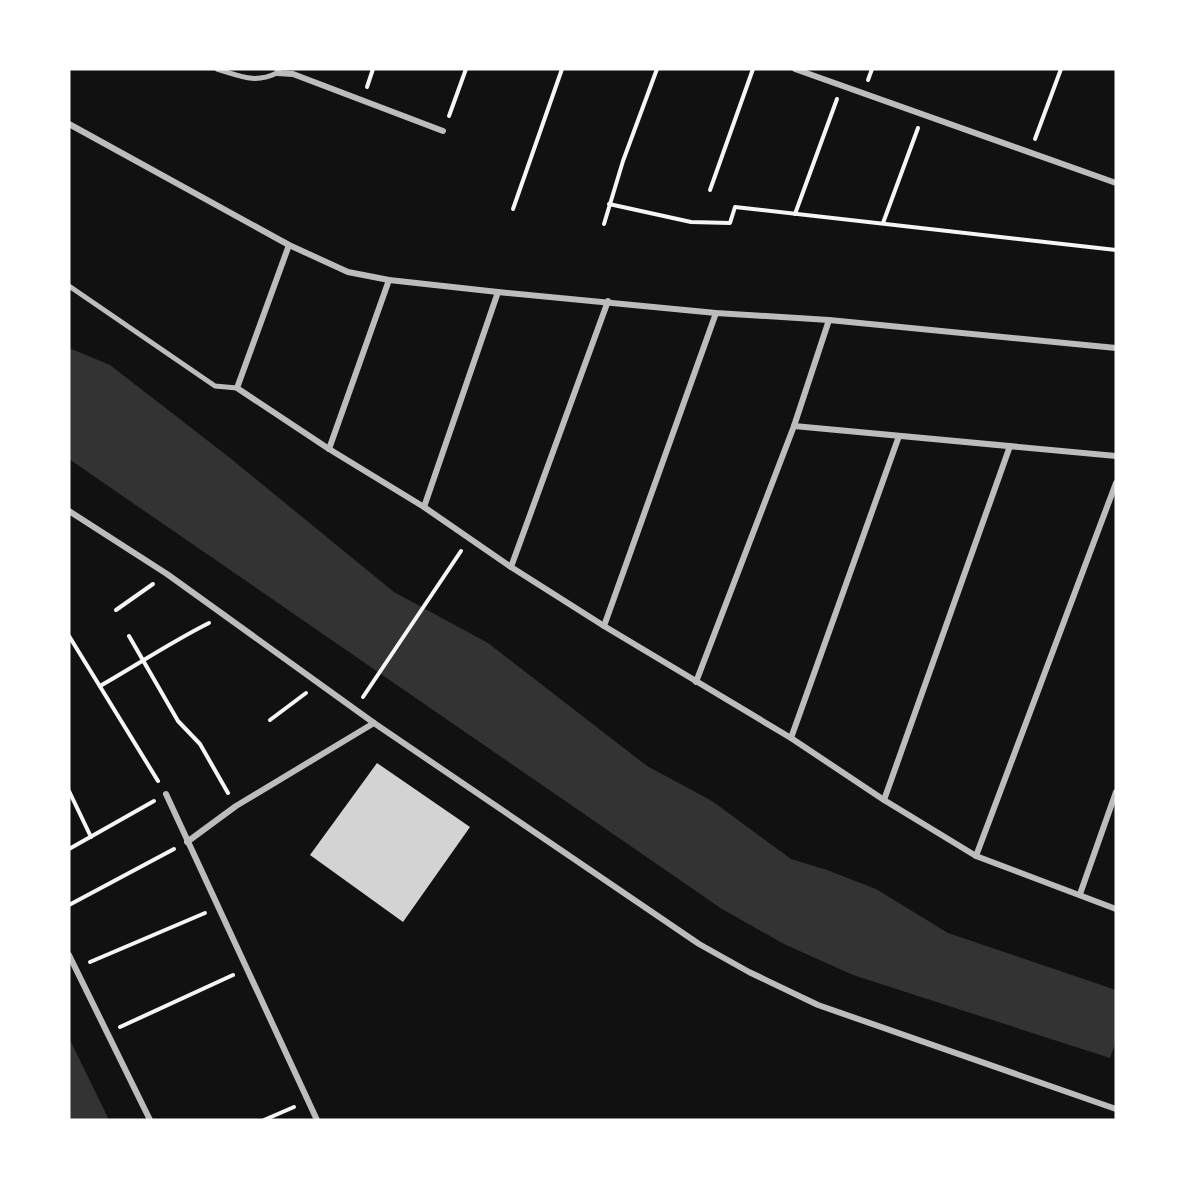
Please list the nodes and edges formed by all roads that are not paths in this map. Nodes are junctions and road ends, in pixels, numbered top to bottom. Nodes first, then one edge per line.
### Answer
1 (218, 69) edge
2 (795, 69) edge
3 (278, 71) edge
4 (69, 123) edge
5 (443, 131) road end
6 (1116, 183) edge
7 (290, 246) junction
8 (389, 280) junction
9 (69, 286) edge
10 (498, 292) junction
11 (608, 301) junction
12 (716, 313) junction
13 (829, 320) junction
14 (1116, 348) edge
15 (237, 388) junction
16 (794, 426) junction
17 (899, 436) junction
18 (1010, 446) junction
19 (329, 449) junction
20 (1116, 456) edge
21 (1116, 483) edge
22 (424, 507) junction
23 (69, 511) edge
24 (512, 567) junction
25 (604, 626) junction
26 (696, 682) junction
27 (374, 723) junction
28 (791, 738) junction
29 (1116, 792) edge
30 (166, 794) road end
31 (884, 800) junction
32 (188, 842) junction
33 (976, 856) junction
34 (1080, 894) junction
35 (1116, 909) edge
36 (69, 955) edge
37 (1116, 1109) edge
38 (150, 1120) edge
39 (317, 1120) edge

1 - 3 street
2 - 6 street
3 - 5 street
4 - 7 street
7 - 8 street
7 - 15 street
8 - 10 street
8 - 19 street
9 - 15 street
10 - 11 street
10 - 22 street
11 - 12 street
11 - 24 street
12 - 13 street
12 - 25 street
13 - 14 street
13 - 16 street
15 - 19 street
16 - 17 street
16 - 26 street
17 - 18 street
17 - 28 street
18 - 20 street
18 - 31 street
19 - 22 street
21 - 33 street
22 - 24 street
23 - 27 street
24 - 25 street
25 - 26 street
26 - 28 street
27 - 32 street
27 - 37 street
28 - 31 street
29 - 34 street
30 - 32 street
31 - 33 street
32 - 39 street
33 - 34 street
34 - 35 street
36 - 38 street

